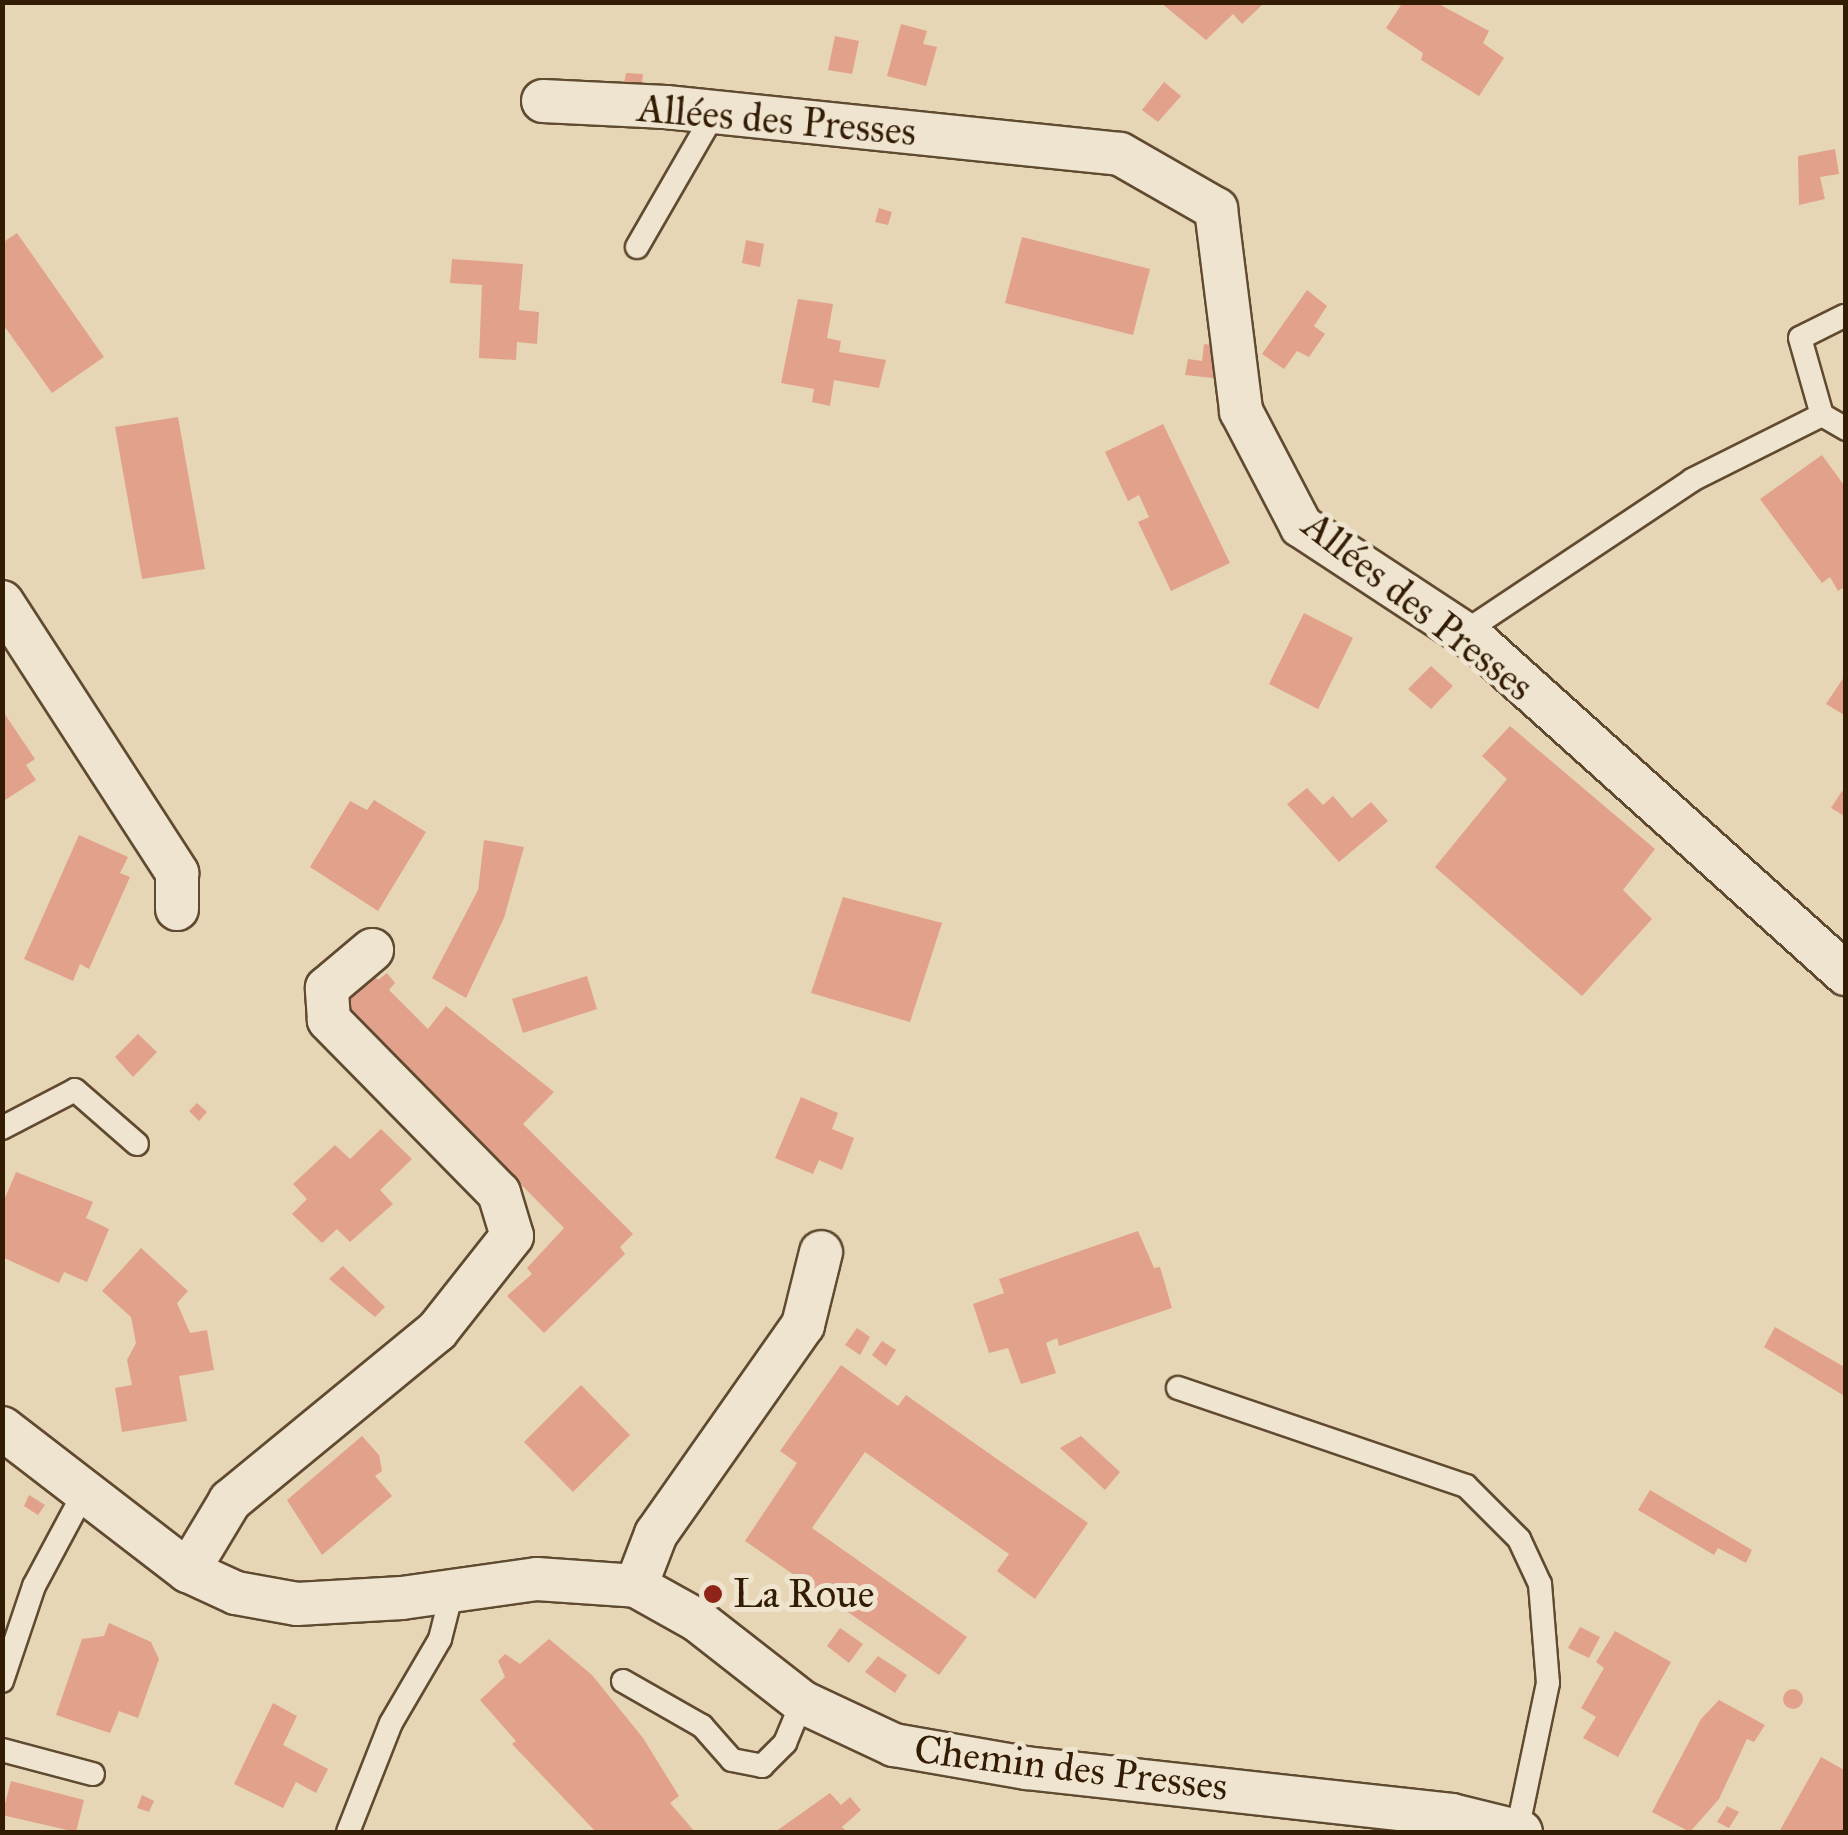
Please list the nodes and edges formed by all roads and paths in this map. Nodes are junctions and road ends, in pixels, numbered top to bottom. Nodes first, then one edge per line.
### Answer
1 (543, 101) dead end
2 (715, 112) junction
3 (637, 246) dead end
4 (1844, 316) edge
5 (1822, 415) junction
6 (1846, 429) edge
7 (2, 602) edge
8 (1463, 633) junction
9 (177, 909) dead end
10 (372, 950) dead end
11 (1846, 974) edge
12 (2, 1128) edge
13 (137, 1144) dead end
14 (820, 1252) dead end
15 (1178, 1388) dead end
16 (2, 1428) edge
17 (85, 1491) junction
18 (188, 1571) junction
19 (636, 1586) junction
20 (452, 1592) junction
21 (2, 1681) edge
22 (623, 1682) dead end
23 (802, 1702) junction
24 (2, 1750) edge
25 (93, 1774) dead end
26 (1325, 1816) edge
27 (348, 1832) edge
28 (1519, 1832) edge

1 - 2 street, Allées des Presses
2 - 3 lane
2 - 8 street, Allées des Presses
4 - 5 lane
5 - 6 lane
5 - 8 lane
7 - 9 street
8 - 11 street, Allées des Presses
10 - 18 street
12 - 13 lane
14 - 19 street
15 - 28 lane
16 - 17 street, Chemin des Presses
17 - 18 street, Chemin des Presses
17 - 21 lane
18 - 20 street, Chemin des Presses
19 - 20 street, Chemin des Presses
19 - 23 street, Chemin des Presses
20 - 27 lane
22 - 23 lane
23 - 26 street, Chemin des Presses
24 - 25 lane
26 - 28 street, Chemin des Presses

